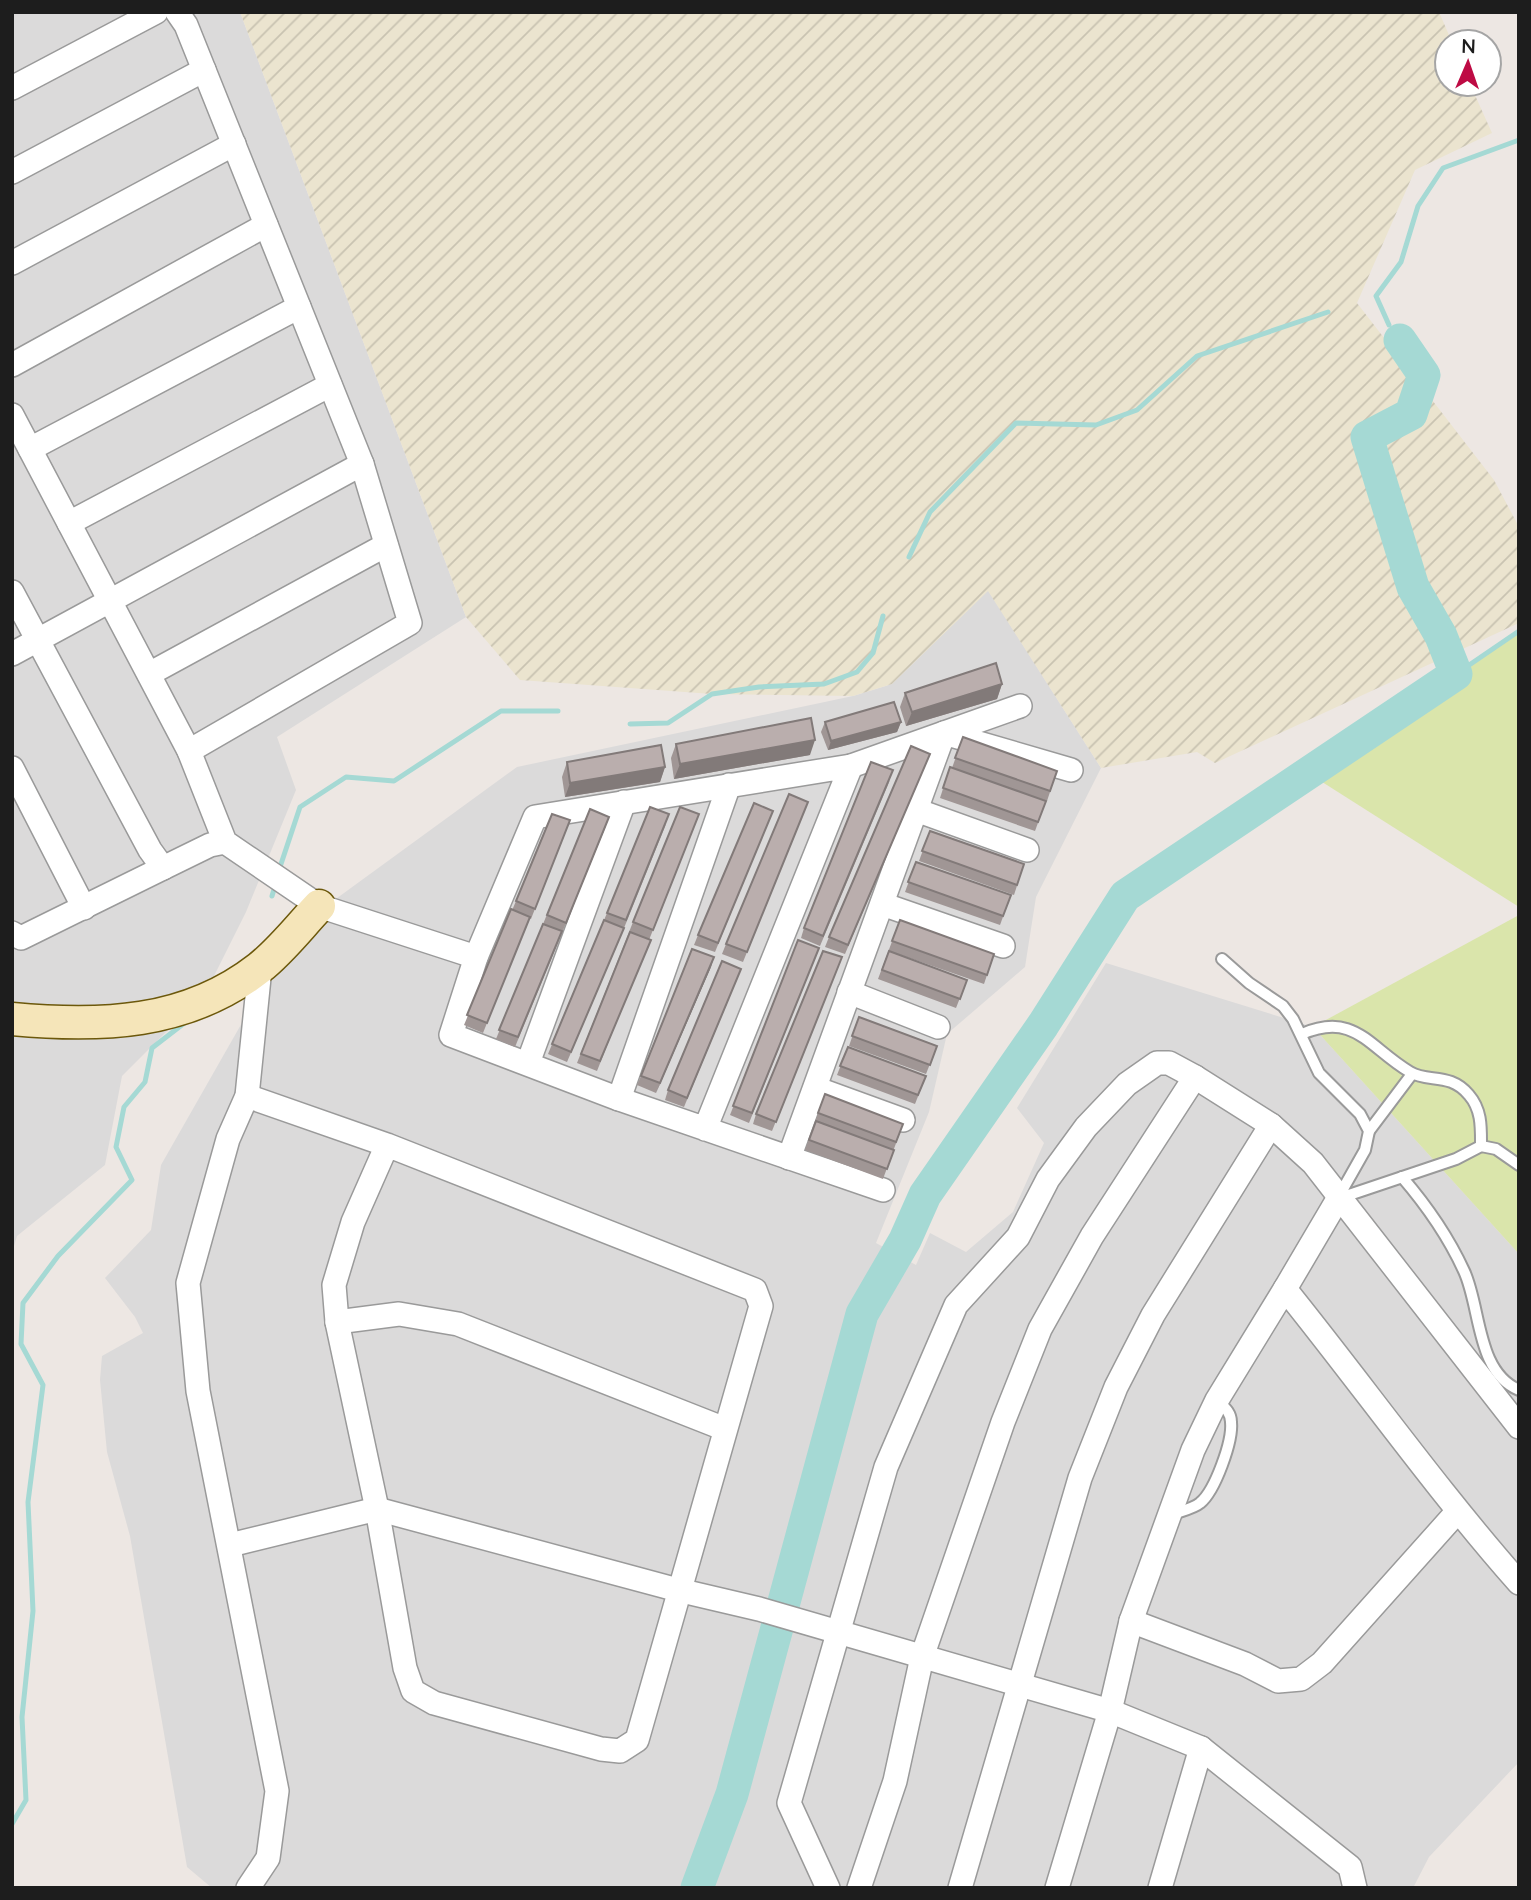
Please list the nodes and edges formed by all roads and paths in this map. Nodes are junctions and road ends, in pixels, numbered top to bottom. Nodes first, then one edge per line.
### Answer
1 (156, 12) edge
2 (177, 12) edge
3 (204, 70) junction
4 (12, 88) edge
5 (234, 144) junction
6 (12, 172) edge
7 (266, 225) junction
8 (12, 262) edge
9 (299, 307) junction
10 (12, 365) edge
11 (330, 384) junction
12 (12, 415) edge
13 (30, 449) junction
14 (362, 464) junction
15 (69, 523) junction
16 (386, 545) junction
17 (12, 592) edge
18 (110, 600) junction
19 (38, 640) junction
20 (12, 654) edge
21 (149, 674) junction
22 (1020, 706) dead end
23 (944, 733) junction
24 (189, 751) junction
25 (851, 766) junction
26 (12, 768) edge
27 (1071, 770) dead end
28 (729, 785) junction
29 (624, 802) junction
30 (916, 810) junction
31 (225, 842) junction
32 (1027, 850) dead end
33 (163, 868) junction
34 (882, 904) junction
35 (319, 906) junction
36 (85, 908) junction
37 (12, 933) edge
38 (1003, 946) dead end
39 (476, 957) junction
40 (1222, 959) dead end
41 (260, 968) junction
42 (849, 992) junction
43 (12, 1019) edge
44 (938, 1027) dead end
45 (1302, 1034) junction
46 (528, 1063) junction
47 (1412, 1074) junction
48 (1195, 1077) junction
49 (814, 1088) junction
50 (247, 1096) junction
51 (619, 1099) junction
52 (903, 1121) edge
53 (1271, 1125) junction
54 (705, 1129) junction
55 (1369, 1132) junction
56 (387, 1145) junction
57 (1481, 1146) junction
58 (789, 1158) junction
59 (1519, 1165) edge
60 (1402, 1177) junction
61 (883, 1190) dead end
62 (1338, 1199) junction
63 (1284, 1290) junction
64 (337, 1322) junction
65 (1519, 1390) edge
66 (1217, 1400) junction
67 (1519, 1427) edge
68 (725, 1429) junction
69 (377, 1509) junction
70 (1457, 1512) junction
71 (1170, 1515) junction
72 (230, 1545) junction
73 (1519, 1583) edge
74 (678, 1590) junction
75 (1131, 1621) junction
76 (838, 1632) junction
77 (922, 1657) junction
78 (1017, 1684) junction
79 (1110, 1711) junction
80 (1201, 1748) junction
81 (248, 1888) edge
82 (828, 1888) edge
83 (859, 1888) edge
84 (960, 1888) edge
85 (1058, 1888) edge
86 (1160, 1888) edge
87 (1355, 1888) edge

1 - 4 street
2 - 3 street
3 - 5 street
3 - 6 street
5 - 7 street
5 - 8 street
7 - 9 street
7 - 10 street
9 - 11 street
9 - 13 street
11 - 14 street
11 - 15 street
12 - 13 street
13 - 15 street
14 - 16 street
14 - 18 street
15 - 18 street
16 - 21 street
16 - 24 street
17 - 19 street
18 - 19 street
18 - 21 street
19 - 20 street
19 - 33 street
21 - 24 street
22 - 23 street
23 - 25 street
23 - 27 street
23 - 30 street
24 - 31 street
25 - 28 street
25 - 54 street
26 - 36 street
28 - 29 street
28 - 51 street
29 - 39 street
29 - 46 street
30 - 32 street
30 - 34 street
31 - 33 street
31 - 35 street
33 - 36 street
34 - 38 street
34 - 42 street
35 - 39 street
35 - 41 main road
36 - 37 street
39 - 46 street
40 - 45 lane
41 - 43 main road
41 - 50 street
42 - 44 street
42 - 49 street
45 - 47 lane
45 - 55 lane
46 - 51 street
47 - 55 lane
47 - 57 lane
48 - 53 street
48 - 76 street
48 - 77 street
49 - 52 street
49 - 58 street
50 - 56 street
50 - 72 street
51 - 54 street
53 - 62 street
53 - 78 street
54 - 58 street
55 - 62 lane
56 - 64 street
56 - 68 street
57 - 59 lane
57 - 60 lane
58 - 61 street
60 - 62 lane
60 - 65 lane
62 - 63 street
62 - 67 street
63 - 66 street
63 - 70 street
64 - 68 street
64 - 69 street
66 - 71 street
66 - 71 lane
68 - 74 street
69 - 72 street
69 - 74 street
69 - 74 street
70 - 73 street
70 - 75 street
71 - 75 street
72 - 81 street
74 - 76 street
75 - 79 street
76 - 77 street
76 - 82 street
77 - 78 street
77 - 83 street
78 - 79 street
78 - 84 street
79 - 80 street
79 - 85 street
80 - 86 street
80 - 87 street

